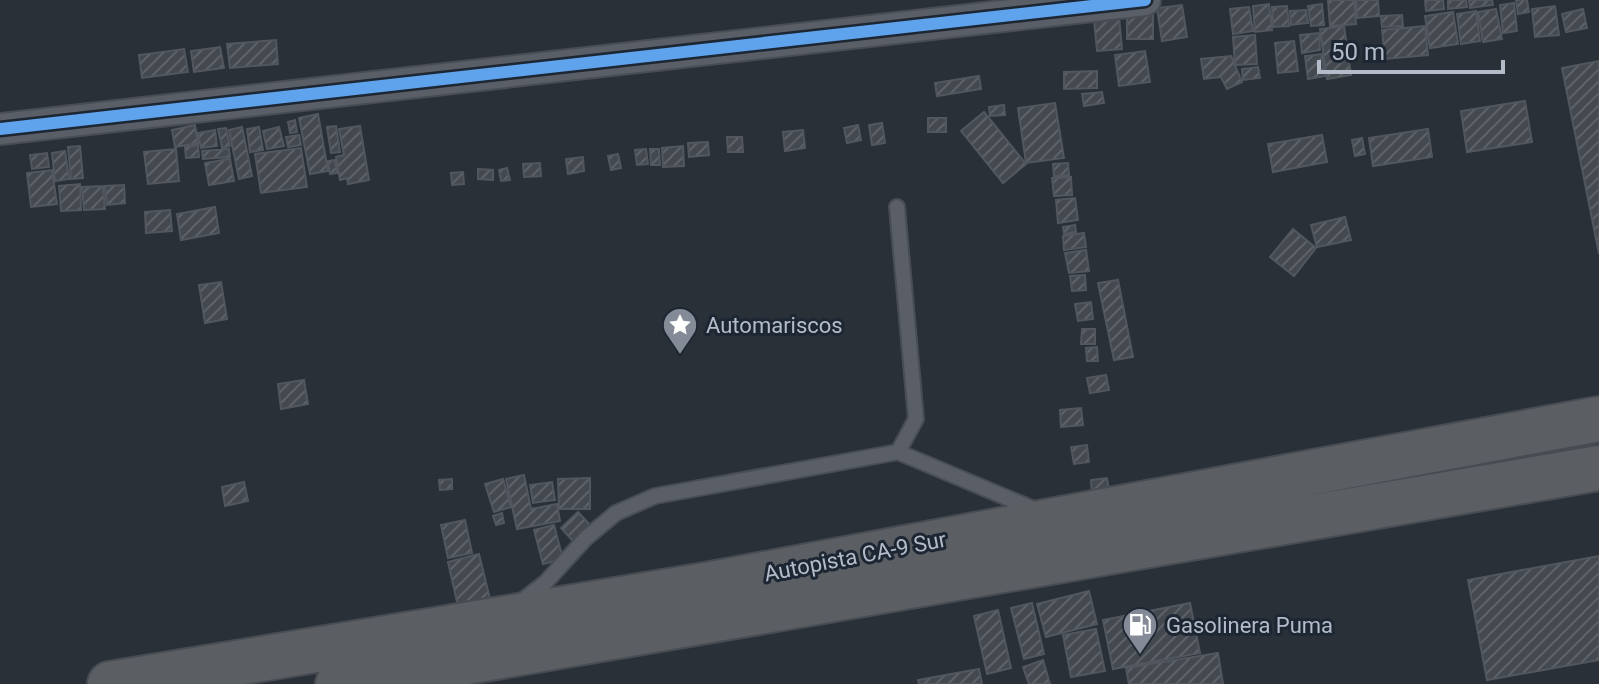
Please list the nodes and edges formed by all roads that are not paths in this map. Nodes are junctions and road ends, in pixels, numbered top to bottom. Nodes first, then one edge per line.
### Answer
1 (1145, 0) edge
2 (0, 129) edge
3 (897, 207) dead end
4 (1599, 419) edge
5 (898, 452) junction
6 (1584, 476) edge
7 (1055, 518) junction
8 (489, 621) junction
9 (110, 684) edge
10 (338, 684) edge

1 - 2 street
3 - 5 lane
4 - 7 highway, Autopista CA-9 Sur
5 - 7 lane
5 - 8 lane
6 - 10 highway, Autopista CA-9 Sur
7 - 8 highway, Autopista CA-9 Sur
8 - 9 highway, Autopista CA-9 Sur

